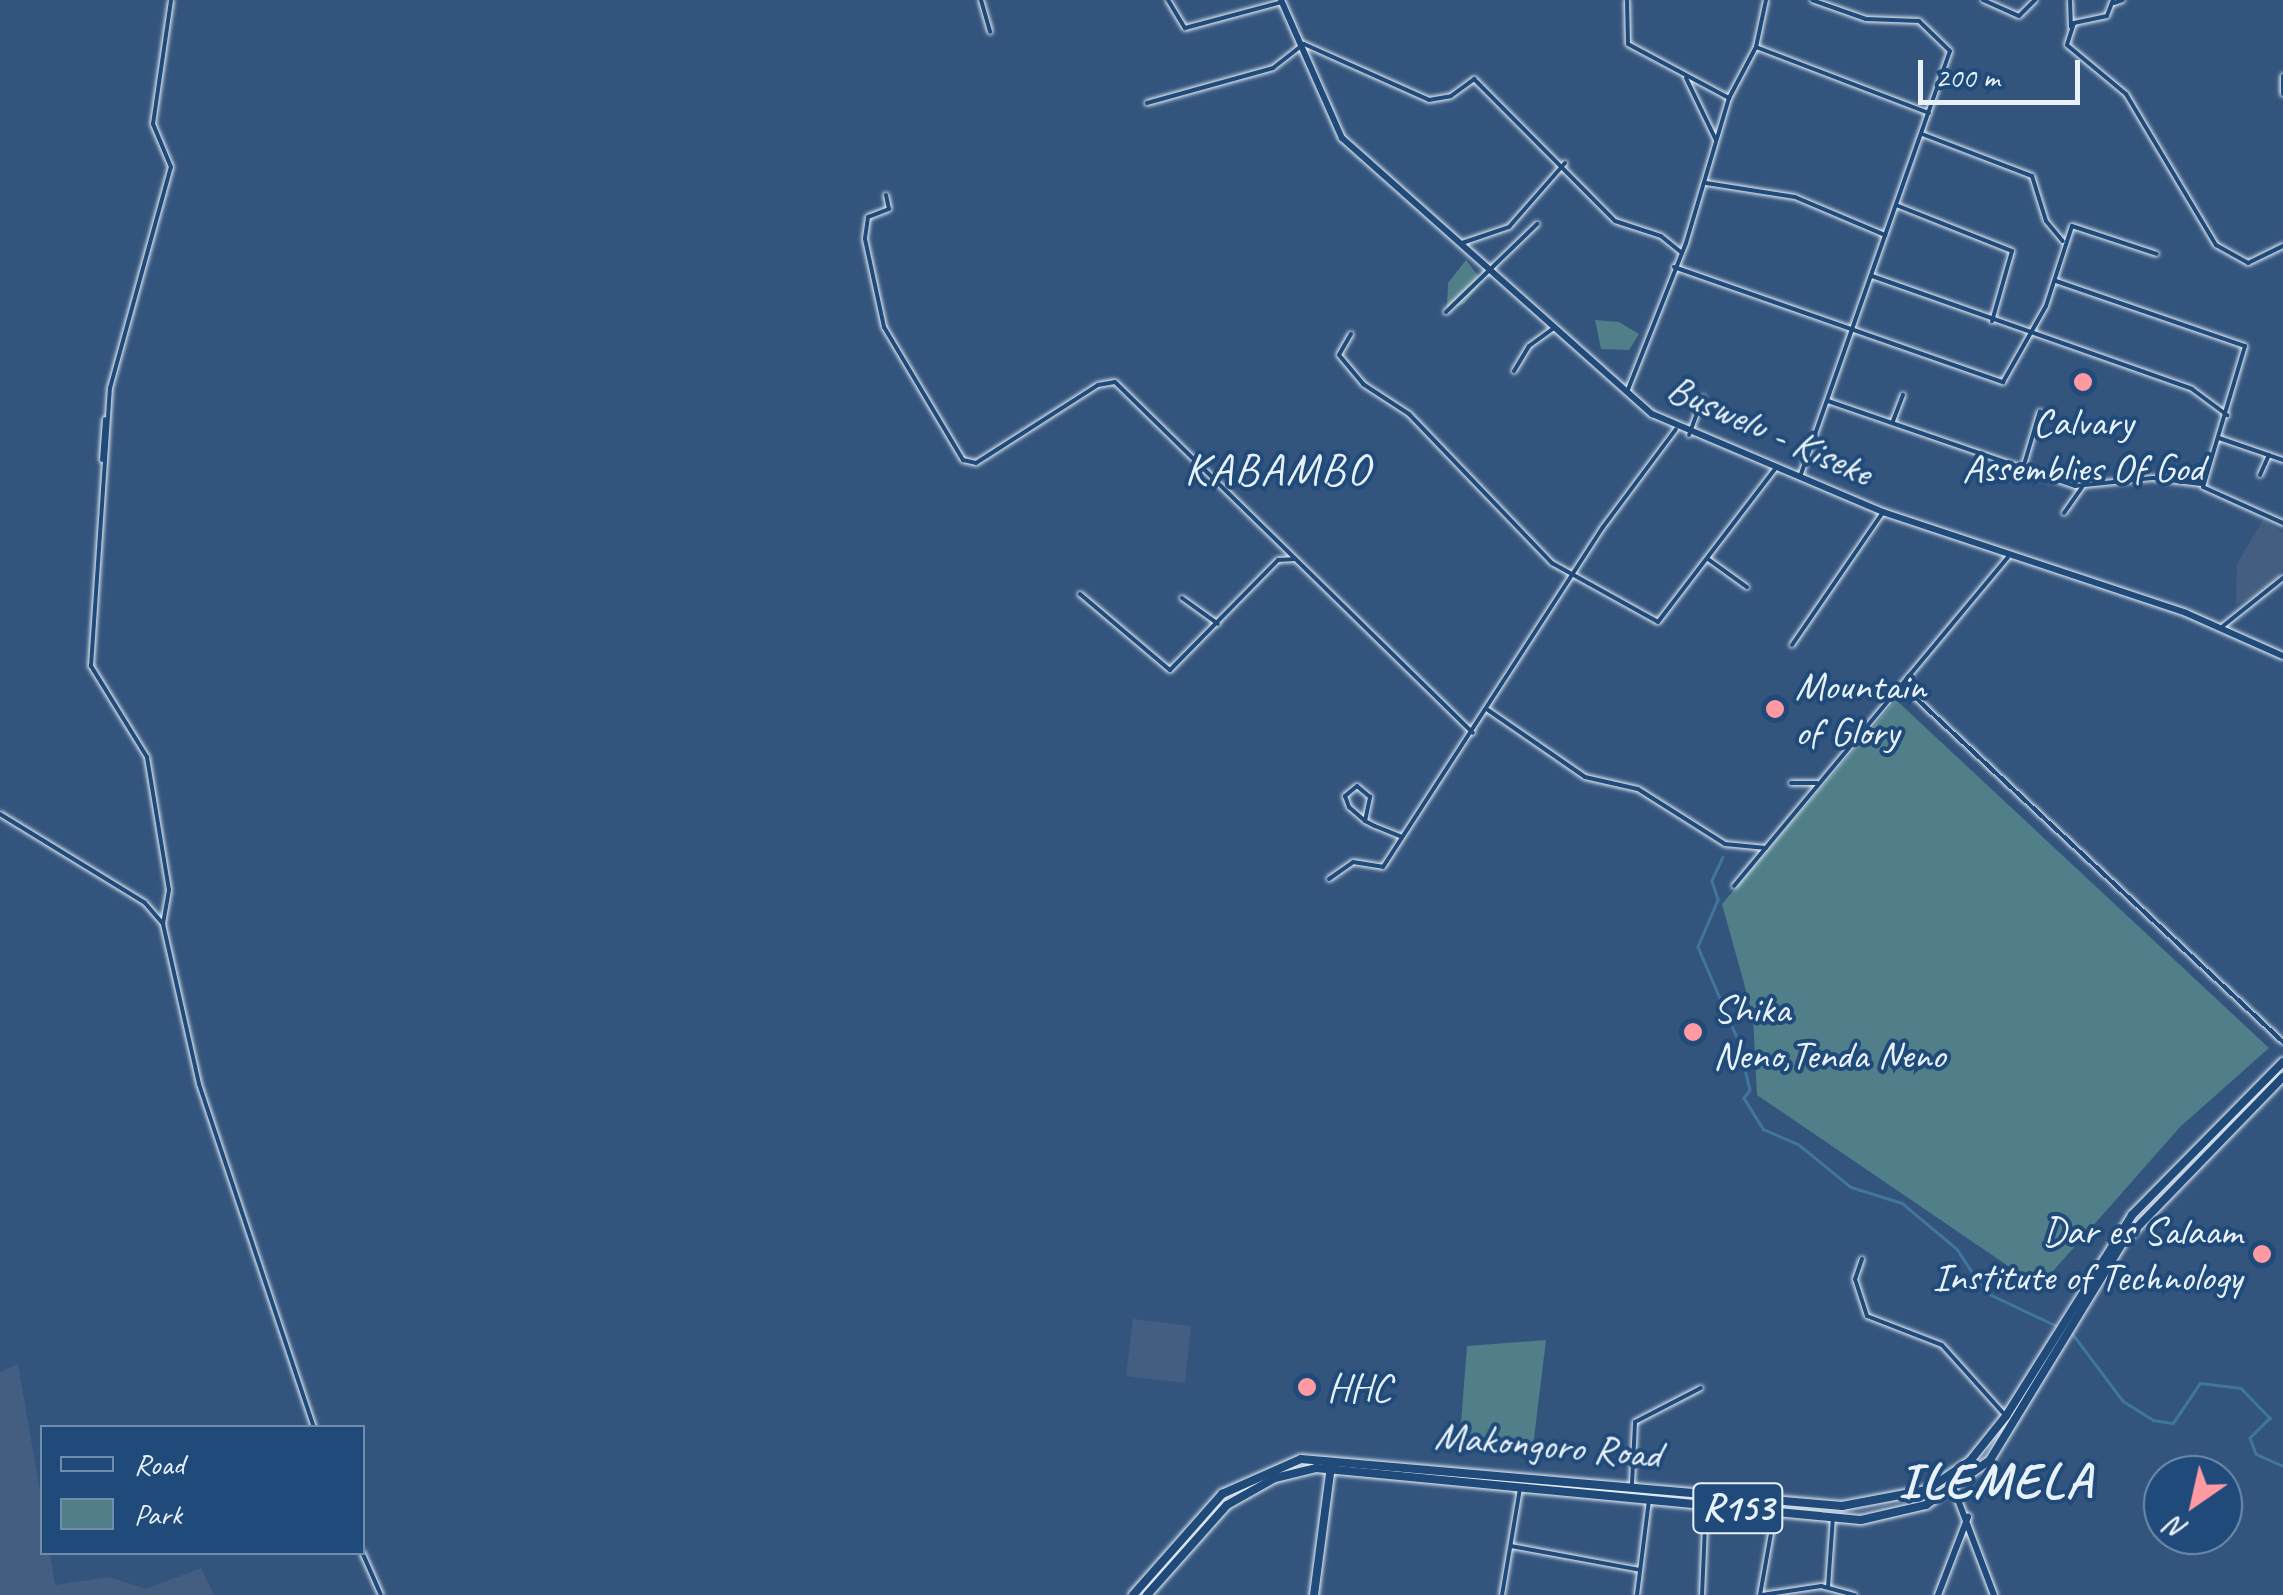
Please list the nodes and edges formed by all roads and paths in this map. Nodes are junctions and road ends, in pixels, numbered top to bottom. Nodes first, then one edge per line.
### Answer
1 (170, 0) edge
2 (981, 0) edge
3 (1168, 0) edge
4 (1627, 0) edge
5 (1766, 0) edge
6 (1812, 0) edge
7 (1983, 0) edge
8 (2035, 0) edge
9 (2070, 0) edge
10 (2123, 0) edge
11 (1282, 1) edge
12 (2113, 1) edge
13 (2070, 27) junction
14 (990, 32) dead end
15 (1304, 44) junction
16 (1756, 47) junction
17 (2283, 76) edge
18 (1685, 77) junction
19 (2283, 94) edge
20 (1730, 98) junction
21 (1147, 103) dead end
22 (1930, 113) junction
23 (1922, 134) junction
24 (1716, 140) junction
25 (1565, 163) junction
26 (1706, 183) junction
27 (886, 196) dead end
28 (1896, 205) junction
29 (1538, 224) dead end
30 (1886, 235) junction
31 (2063, 240) junction
32 (1460, 244) junction
33 (2283, 246) edge
34 (1682, 253) junction
35 (2158, 254) dead end
36 (1674, 268) junction
37 (1494, 272) junction
38 (1871, 276) junction
39 (2056, 281) junction
40 (1446, 312) dead end
41 (1992, 322) junction
42 (1554, 328) junction
43 (1851, 332) junction
44 (1351, 334) dead end
45 (2032, 334) junction
46 (1514, 371) dead end
47 (1626, 394) junction
48 (1904, 395) dead end
49 (1704, 397) dead end
50 (1828, 401) junction
51 (2040, 411) dead end
52 (2227, 416) junction
53 (1893, 421) junction
54 (1676, 429) junction
55 (1689, 435) junction
56 (2219, 438) junction
57 (2269, 455) junction
58 (2283, 460) edge
59 (2023, 468) junction
60 (1775, 469) junction
61 (2260, 475) dead end
62 (1800, 479) junction
63 (2203, 484) junction
64 (2082, 488) junction
65 (1883, 512) junction
66 (2064, 513) dead end
67 (2283, 522) edge
68 (1295, 558) junction
69 (2008, 558) junction
70 (1708, 559) junction
71 (1577, 574) junction
72 (2283, 578) edge
73 (1747, 587) dead end
74 (1080, 594) dead end
75 (1182, 598) dead end
76 (1218, 624) junction
77 (2223, 626) junction
78 (1792, 645) dead end
79 (2283, 656) edge
80 (1903, 686) junction
81 (1488, 710) junction
82 (1473, 733) junction
83 (1791, 783) dead end
84 (1817, 783) junction
85 (0, 814) edge
86 (1365, 820) junction
87 (1402, 837) junction
88 (1766, 848) junction
89 (1330, 879) dead end
90 (1734, 886) dead end
91 (163, 924) junction
92 (2283, 1042) edge
93 (2283, 1062) edge
94 (2283, 1076) edge
95 (1862, 1259) dead end
96 (2073, 1310) junction
97 (2057, 1338) junction
98 (1701, 1388) dead end
99 (2006, 1416) junction
100 (313, 1425) edge
101 (1331, 1456) junction
102 (1330, 1468) junction
103 (1949, 1479) junction
104 (1521, 1484) junction
105 (1632, 1484) junction
106 (1956, 1490) junction
107 (1649, 1498) junction
108 (1706, 1504) junction
109 (1774, 1511) junction
110 (1968, 1516) junction
111 (1833, 1518) junction
112 (1511, 1546) junction
113 (363, 1555) edge
114 (1640, 1570) junction
115 (1828, 1587) junction
116 (382, 1595) edge
117 (1133, 1595) edge
118 (1147, 1595) edge
119 (1314, 1595) edge
120 (1502, 1595) edge
121 (1637, 1595) edge
122 (1702, 1595) edge
123 (1761, 1595) edge
124 (1855, 1595) edge
125 (1938, 1595) edge
126 (1994, 1595) edge

1 - 91 street
2 - 14 street
3 - 11 street
4 - 18 street
5 - 16 street
6 - 22 street
7 - 8 street
9 - 13 street
10 - 12 street
11 - 15 main road, Buswelu - Kiseke
12 - 13 street
13 - 33 street
15 - 21 street
15 - 25 street
15 - 32 main road, Buswelu - Kiseke
16 - 20 street
16 - 22 street
17 - 19 street
18 - 20 street
18 - 24 street
20 - 24 street
22 - 23 street
23 - 28 street
23 - 31 street
24 - 26 street
25 - 32 street
25 - 34 street
26 - 30 street
26 - 34 street
27 - 68 street
28 - 30 street
28 - 41 street
29 - 37 street
30 - 38 street
31 - 35 street
31 - 39 street
32 - 37 main road, Buswelu - Kiseke
34 - 36 street
36 - 43 street
36 - 47 street
37 - 40 street
37 - 42 main road, Buswelu - Kiseke
38 - 41 street
38 - 43 street
39 - 45 street
39 - 52 street
41 - 45 street
42 - 46 street
42 - 47 main road, Buswelu - Kiseke
43 - 45 street
43 - 50 street
44 - 71 street
45 - 52 street
47 - 54 main road, Buswelu - Kiseke
48 - 53 street
49 - 55 street
50 - 53 street
50 - 62 street
51 - 59 street
52 - 56 street
53 - 59 street
54 - 55 main road, Buswelu - Kiseke
54 - 71 street
55 - 60 main road, Buswelu - Kiseke
56 - 57 street
56 - 63 street
57 - 58 street
57 - 61 street
59 - 64 street
60 - 62 main road, Buswelu - Kiseke
60 - 70 street
62 - 65 main road, Buswelu - Kiseke
63 - 64 street
63 - 67 street
64 - 66 street
65 - 69 main road, Buswelu - Kiseke
65 - 78 street
68 - 76 street
68 - 82 street
69 - 77 main road, Buswelu - Kiseke
69 - 80 street
70 - 71 street
70 - 73 street
71 - 81 street
72 - 77 street
74 - 76 street
75 - 76 street
77 - 79 main road, Buswelu - Kiseke
80 - 84 street
80 - 92 street
81 - 82 street
81 - 88 street
82 - 87 street
83 - 84 street
84 - 88 street
85 - 91 street
86 - 86 street
86 - 87 street
87 - 89 street
88 - 90 street
91 - 100 street
93 - 96 main road, Makongoro Road / R153
94 - 96 main road, Makongoro Road / R153
95 - 99 street
96 - 97 main road, Makongoro Road / R153
97 - 99 main road, Makongoro Road / R153
97 - 106 main road, Makongoro Road / R153
98 - 105 street
99 - 103 main road, Makongoro Road / R153
101 - 102 main road
101 - 105 main road, Makongoro Road / R153
101 - 117 main road, Makongoro Road / R153
102 - 104 main road, Makongoro Road / R153
102 - 118 main road, Makongoro Road / R153
102 - 119 main road
103 - 105 main road, Makongoro Road / R153
103 - 106 main road
104 - 107 main road, Makongoro Road / R153
104 - 112 street
106 - 110 main road
106 - 111 main road, Makongoro Road / R153
107 - 108 main road, Makongoro Road / R153
107 - 114 street
108 - 109 main road, Makongoro Road / R153
108 - 122 street
109 - 111 main road, Makongoro Road / R153
109 - 123 street
110 - 125 main road
110 - 126 main road
111 - 115 street
112 - 114 street
112 - 120 street
113 - 116 street
114 - 121 street
115 - 123 street
115 - 124 street

